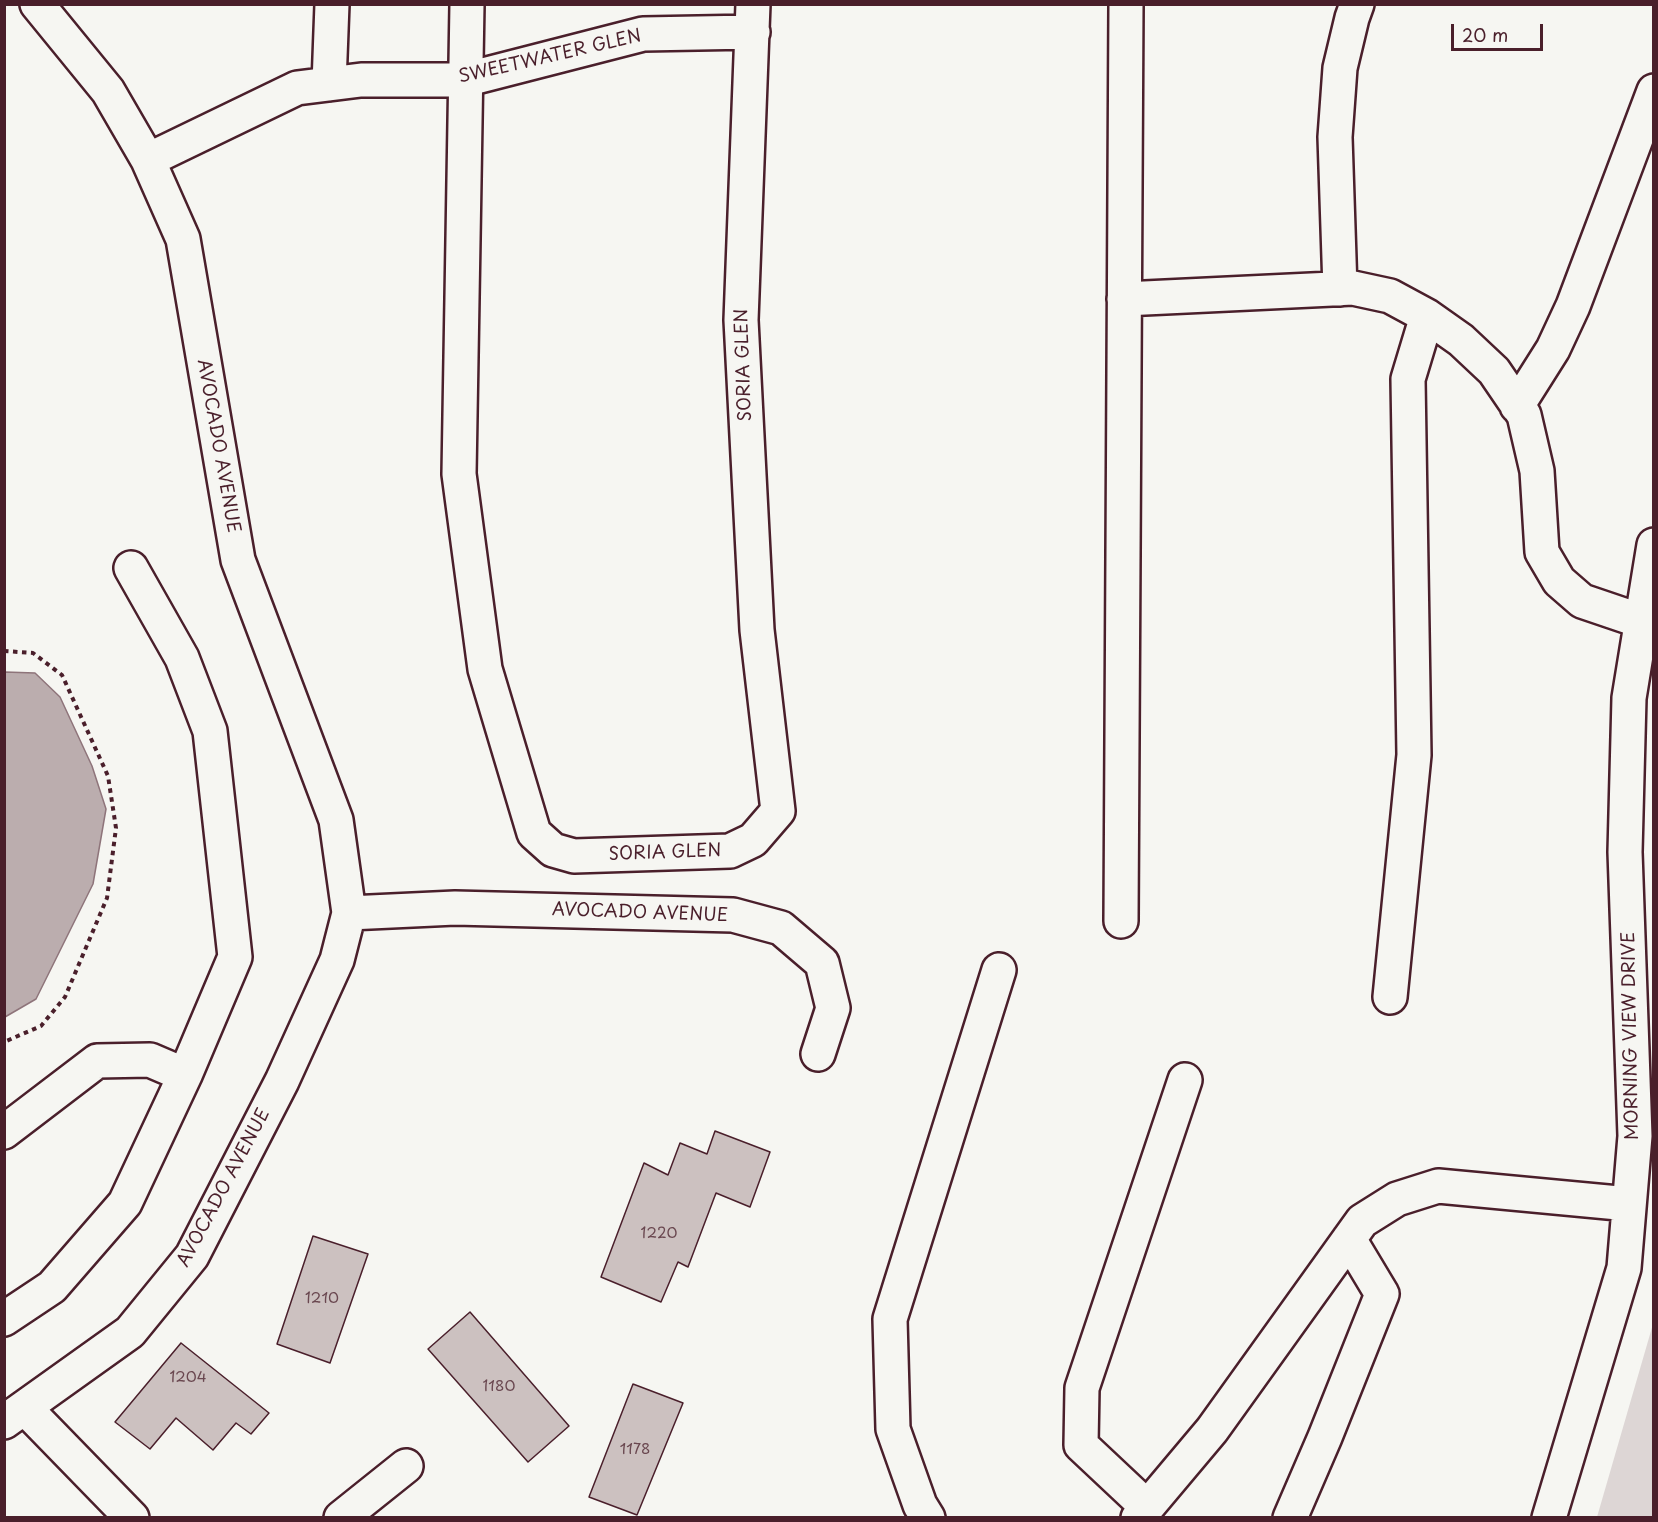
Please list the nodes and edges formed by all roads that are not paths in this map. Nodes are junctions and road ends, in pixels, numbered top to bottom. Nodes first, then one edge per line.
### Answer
1 (37, 4) edge
2 (332, 4) edge
3 (467, 4) edge
4 (1126, 4) edge
5 (1357, 4) edge
6 (753, 18) edge
7 (464, 80) junction
8 (328, 84) junction
9 (1653, 91) edge
10 (148, 160) junction
11 (1340, 289) junction
12 (1124, 299) junction
13 (1427, 316) junction
14 (1517, 406) junction
15 (1653, 545) edge
16 (131, 568) dead end
17 (1641, 621) junction
18 (349, 913) junction
19 (1121, 921) dead end
20 (999, 970) dead end
21 (1390, 997) dead end
22 (818, 1054) dead end
23 (185, 1075) junction
24 (1185, 1080) dead end
25 (4, 1132) edge
26 (1629, 1204) junction
27 (1349, 1239) junction
28 (4, 1319) edge
29 (15, 1415) edge
30 (406, 1466) dead end
31 (1142, 1512) edge
32 (132, 1518) edge
33 (341, 1518) edge
34 (928, 1518) edge
35 (1290, 1518) edge
36 (1549, 1518) edge

1 - 10 street, AVOCADO AVENUE
2 - 8 street
3 - 7 street, SORIA GLEN
4 - 12 street
5 - 11 street
6 - 7 street, SWEETWATER GLEN
6 - 7 street, SORIA GLEN
7 - 8 street, SWEETWATER GLEN
8 - 10 street, SWEETWATER GLEN
9 - 14 street
10 - 18 street, AVOCADO AVENUE
11 - 12 street
11 - 13 street
12 - 19 street
13 - 14 street
13 - 21 street
14 - 17 street
15 - 17 street, MORNING VIEW DRIVE
16 - 23 street
17 - 26 street, MORNING VIEW DRIVE
18 - 22 street, AVOCADO AVENUE
18 - 29 street, AVOCADO AVENUE
20 - 34 street
23 - 25 street
23 - 28 street
24 - 31 street
26 - 27 street
26 - 36 street, MORNING VIEW DRIVE
27 - 31 street
27 - 35 street
29 - 32 street, AVOCADO AVENUE
30 - 33 street

